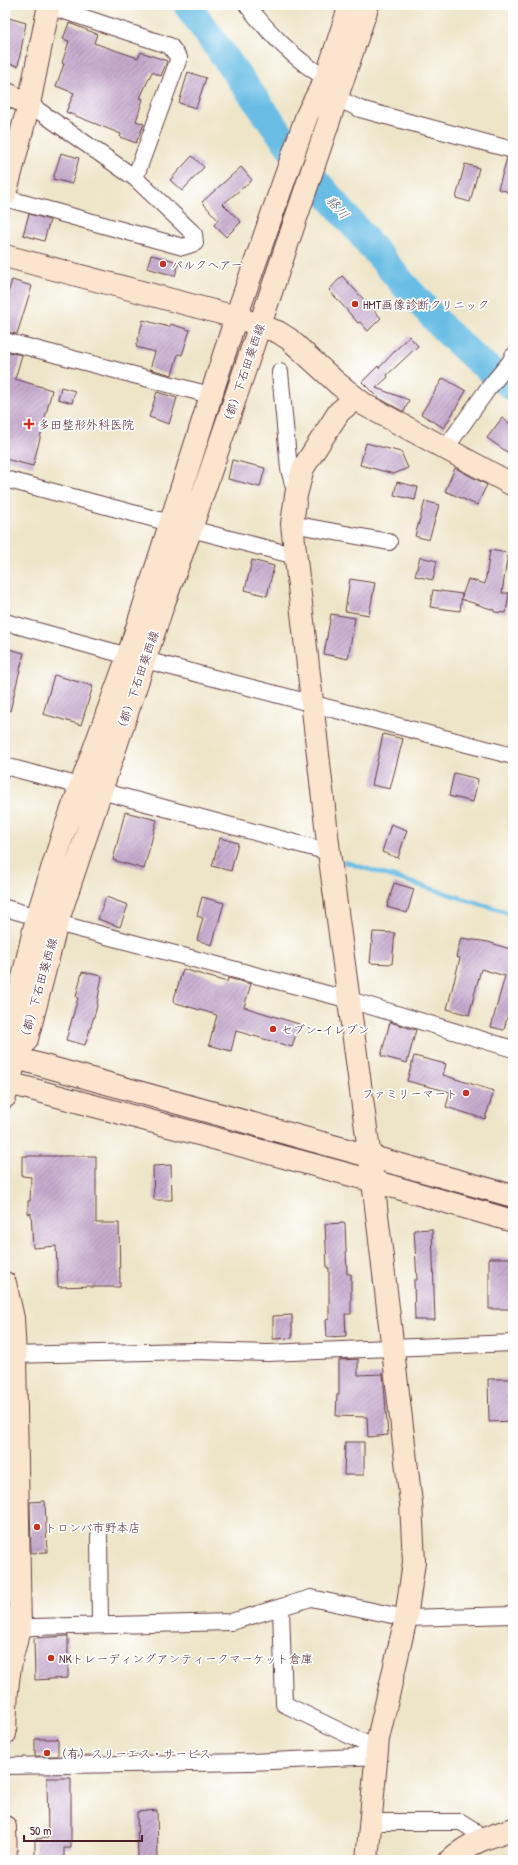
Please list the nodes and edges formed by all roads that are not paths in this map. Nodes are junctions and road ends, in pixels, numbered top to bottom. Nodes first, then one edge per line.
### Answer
1 (49, 5) edge
2 (247, 5) edge
3 (350, 5) edge
4 (368, 5) edge
5 (326, 78) junction
6 (5, 93) edge
7 (337, 98) junction
8 (29, 104) junction
9 (513, 150) edge
10 (135, 178) junction
11 (5, 197) edge
12 (5, 256) edge
13 (236, 317) junction
14 (260, 325) junction
15 (5, 341) edge
16 (512, 359) edge
17 (280, 372) dead end
18 (210, 395) junction
19 (356, 398) junction
20 (445, 449) junction
21 (5, 479) edge
22 (513, 485) edge
23 (296, 495) junction
24 (170, 523) junction
25 (292, 524) junction
26 (191, 529) junction
27 (389, 542) dead end
28 (296, 556) junction
29 (5, 622) edge
30 (136, 658) junction
31 (314, 705) junction
32 (513, 756) edge
33 (5, 766) edge
34 (91, 788) junction
35 (329, 852) junction
36 (5, 908) edge
37 (47, 920) junction
38 (350, 1000) junction
39 (513, 1049) edge
40 (10, 1056) edge
41 (7, 1088) edge
42 (370, 1157) junction
43 (373, 1181) junction
44 (513, 1196) edge
45 (513, 1221) edge
46 (5, 1283) edge
47 (513, 1343) edge
48 (394, 1347) junction
49 (10, 1355) edge
50 (99, 1536) dead end
51 (281, 1607) junction
52 (513, 1615) edge
53 (406, 1618) junction
54 (100, 1625) junction
55 (12, 1630) edge
56 (5, 1734) edge
57 (377, 1752) junction
58 (5, 1766) edge
59 (369, 1822) junction
60 (5, 1827) edge
61 (513, 1829) edge
62 (480, 1840) junction
63 (457, 1859) edge
64 (6, 1860) edge
65 (367, 1860) edge

1 - 8 street
1 - 10 street
2 - 5 street
3 - 5 street, （都）下石田葵西線
4 - 7 street, （都）下石田葵西線
5 - 13 street, （都）下石田葵西線
6 - 8 street
7 - 9 street
7 - 14 street, （都）下石田葵西線
8 - 10 street
8 - 11 street
10 - 11 street
12 - 13 street
13 - 14 street
13 - 18 street, （都）下石田葵西線
14 - 19 street
14 - 26 street, （都）下石田葵西線
15 - 18 street
16 - 20 street
17 - 23 street
18 - 24 street, （都）下石田葵西線
19 - 20 street
19 - 23 street
20 - 22 street
21 - 24 street
23 - 25 street
24 - 30 street, （都）下石田葵西線
25 - 27 street
25 - 28 street
26 - 28 street
26 - 30 street, （都）下石田葵西線
28 - 31 street
29 - 30 street
30 - 31 street
30 - 34 street, （都）下石田葵西線
31 - 32 street
31 - 35 street
33 - 34 street
34 - 35 street
34 - 37 street, （都）下石田葵西線
35 - 38 street
36 - 37 street
37 - 38 street
37 - 40 street, （都）下石田葵西線
38 - 39 street
38 - 42 street
40 - 41 street
40 - 42 street
41 - 43 street
42 - 43 street
42 - 44 street
43 - 45 street
43 - 48 street
46 - 49 street
47 - 48 street
48 - 49 street
48 - 53 street
49 - 55 street
50 - 54 street
51 - 53 street
51 - 54 street
51 - 57 street
52 - 53 street
53 - 57 street
54 - 55 street
55 - 56 street
57 - 58 street
57 - 59 street
59 - 62 street
59 - 65 street
60 - 64 street
61 - 62 street
62 - 63 street

